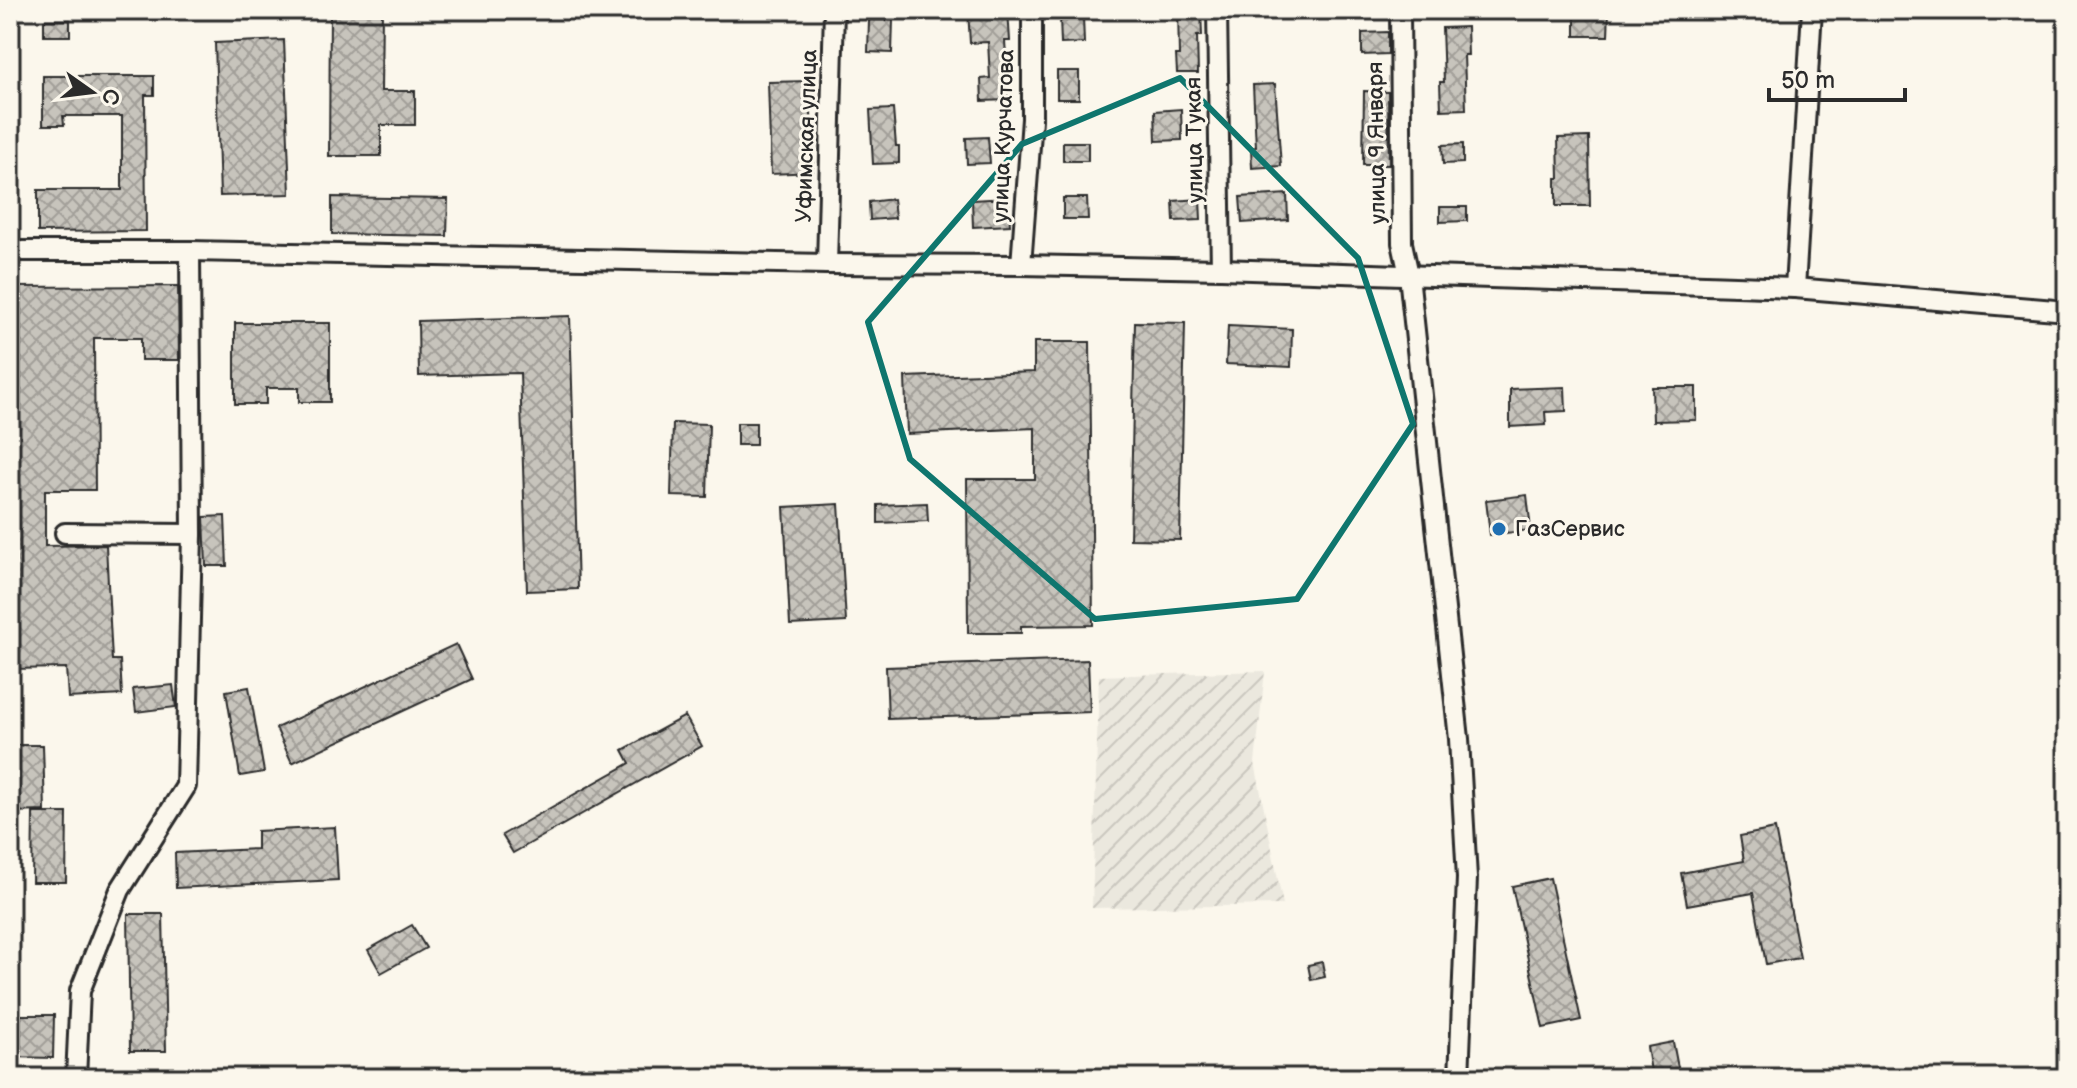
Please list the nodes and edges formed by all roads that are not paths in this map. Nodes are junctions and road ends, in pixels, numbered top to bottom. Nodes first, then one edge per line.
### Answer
1 (834, 10) edge
2 (1032, 10) edge
3 (1217, 10) edge
4 (1400, 10) edge
5 (1812, 10) edge
6 (10, 251) edge
7 (190, 251) junction
8 (827, 264) junction
9 (1021, 265) junction
10 (1221, 269) junction
11 (1409, 275) junction
12 (1795, 288) junction
13 (2067, 311) edge
14 (65, 533) dead end
15 (192, 534) junction
16 (76, 1078) edge
17 (1459, 1078) edge

1 - 8 street, Уфимская улица
2 - 9 street, улица Курчатова
3 - 10 street, улица Тукая
4 - 11 street, улица 9 Января
5 - 12 street
6 - 7 street
7 - 8 street
7 - 15 street
8 - 9 street
9 - 10 street
10 - 11 street
11 - 12 street
11 - 17 street, улица 9 Января
12 - 13 street
14 - 15 street
15 - 16 street

